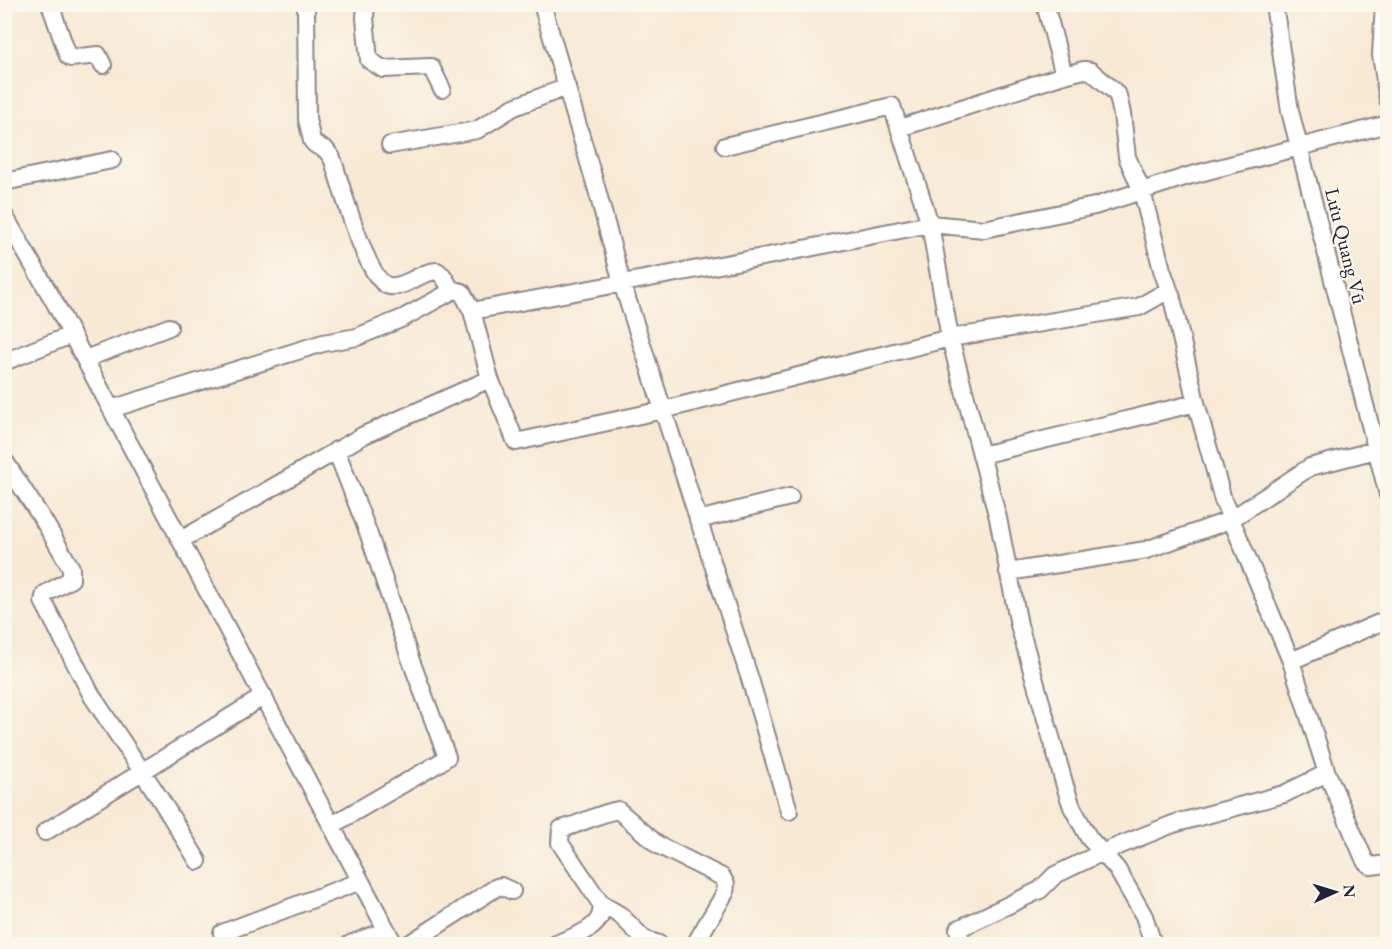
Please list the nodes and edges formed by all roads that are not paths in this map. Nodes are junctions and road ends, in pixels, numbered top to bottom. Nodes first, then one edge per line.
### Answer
1 (50, 4) edge
2 (306, 4) edge
3 (366, 4) edge
4 (542, 4) edge
5 (1045, 4) edge
6 (1274, 4) edge
7 (1384, 4) edge
8 (102, 65) dead end
9 (1064, 75) junction
10 (567, 87) junction
11 (442, 89) dead end
12 (1388, 100) edge
13 (1388, 124) edge
14 (900, 128) junction
15 (390, 145) dead end
16 (725, 146) dead end
17 (1300, 148) junction
18 (112, 160) dead end
19 (4, 182) edge
20 (1142, 191) junction
21 (4, 215) edge
22 (930, 224) junction
23 (622, 283) junction
24 (1169, 290) junction
25 (452, 291) junction
26 (472, 310) junction
27 (169, 327) dead end
28 (71, 335) junction
29 (950, 338) junction
30 (85, 359) junction
31 (4, 362) edge
32 (490, 379) junction
33 (1196, 403) junction
34 (111, 409) junction
35 (663, 411) junction
36 (336, 450) junction
37 (1376, 450) junction
38 (981, 455) junction
39 (4, 460) edge
40 (1388, 495) edge
41 (790, 497) dead end
42 (698, 520) junction
43 (1230, 520) junction
44 (181, 540) junction
45 (1008, 572) junction
46 (1388, 620) edge
47 (1292, 661) junction
48 (264, 696) junction
49 (142, 772) junction
50 (1327, 773) junction
51 (789, 811) dead end
52 (332, 825) junction
53 (45, 832) dead end
54 (1101, 853) junction
55 (198, 861) dead end
56 (1388, 864) edge
57 (361, 881) junction
58 (512, 891) dead end
59 (602, 904) junction
60 (222, 933) dead end
61 (391, 937) edge
62 (350, 945) edge
63 (409, 945) edge
64 (556, 945) edge
65 (659, 945) edge
66 (694, 945) edge
67 (962, 945) edge
68 (1153, 945) edge

1 - 8 street
2 - 25 street
3 - 11 street
4 - 10 street
5 - 9 street
6 - 17 street, Lưu Quang Vũ
7 - 12 street
9 - 14 street
9 - 20 street
10 - 15 street
10 - 23 street
13 - 17 street
14 - 16 street
14 - 22 street
17 - 20 street
17 - 37 street, Lưu Quang Vũ
18 - 19 street
20 - 22 street
20 - 24 street
21 - 28 street
22 - 23 street
22 - 29 street
23 - 26 street
23 - 35 street
24 - 29 street
24 - 33 street
25 - 26 street
25 - 34 street
26 - 32 street
27 - 30 street
28 - 30 street
28 - 31 street
29 - 35 street
29 - 38 street
30 - 34 street
32 - 35 street
32 - 36 street
33 - 38 street
33 - 43 street
34 - 44 street
35 - 42 street
36 - 44 street
36 - 52 street
37 - 40 street, Lưu Quang Vũ
37 - 43 street
38 - 45 street
39 - 49 street
41 - 42 street
42 - 51 street
43 - 45 street
43 - 47 street
44 - 48 street
45 - 54 street
46 - 47 street
47 - 50 street
48 - 49 street
48 - 52 street
49 - 53 street
49 - 55 street
50 - 54 street
50 - 56 street
52 - 57 street
54 - 67 street
54 - 68 street
57 - 60 street
57 - 61 street
58 - 63 street
59 - 64 street
59 - 65 street
59 - 66 street
61 - 62 street

